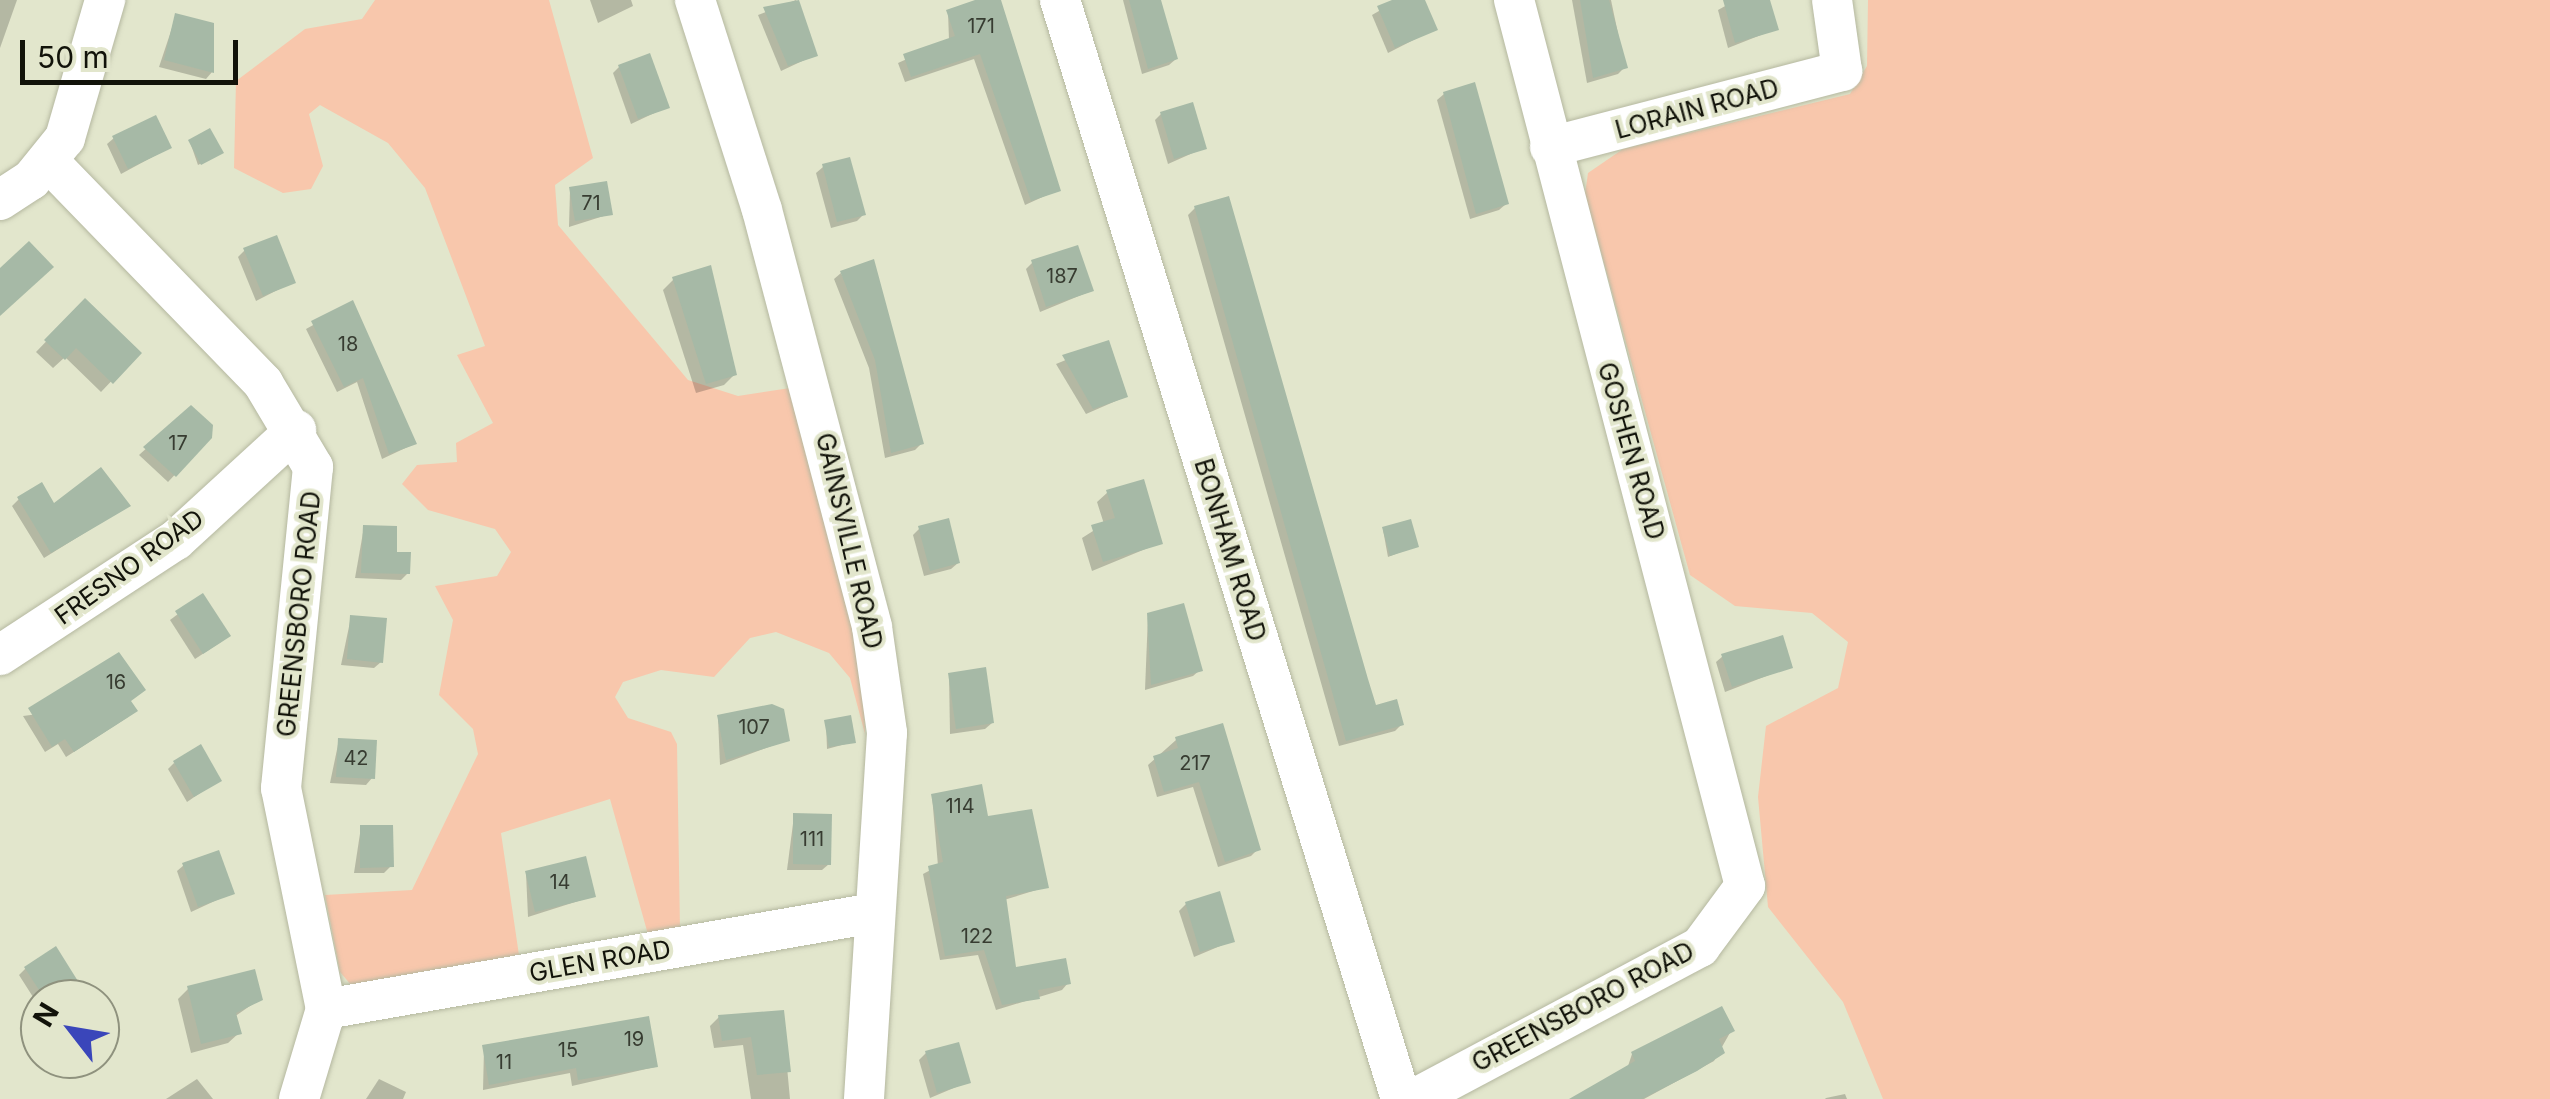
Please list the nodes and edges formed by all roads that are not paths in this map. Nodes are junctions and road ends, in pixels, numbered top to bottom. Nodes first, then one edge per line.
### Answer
1 (105, 0) edge
2 (695, 0) edge
3 (1060, 0) edge
4 (1514, 0) edge
5 (1832, 0) edge
6 (1550, 147) junction
7 (49, 162) junction
8 (0, 200) edge
9 (296, 430) junction
10 (0, 655) edge
11 (1740, 900) joint
12 (874, 913) junction
13 (326, 1009) junction
14 (299, 1099) edge
15 (864, 1099) edge
16 (1400, 1099) edge
17 (1414, 1099) edge

1 - 7 street
2 - 12 street, GAINSVILLE ROAD
3 - 16 street, BONHAM ROAD
4 - 6 street, GOSHEN ROAD
5 - 6 street, LORAIN ROAD
6 - 11 street, GOSHEN ROAD
7 - 8 street
7 - 9 street, GREENSBORO ROAD
9 - 10 street, FRESNO ROAD
9 - 13 street, GREENSBORO ROAD
11 - 17 street, GREENSBORO ROAD
12 - 13 street, GLEN ROAD
12 - 15 street, GAINSVILLE ROAD
13 - 14 street, GREENSBORO ROAD

